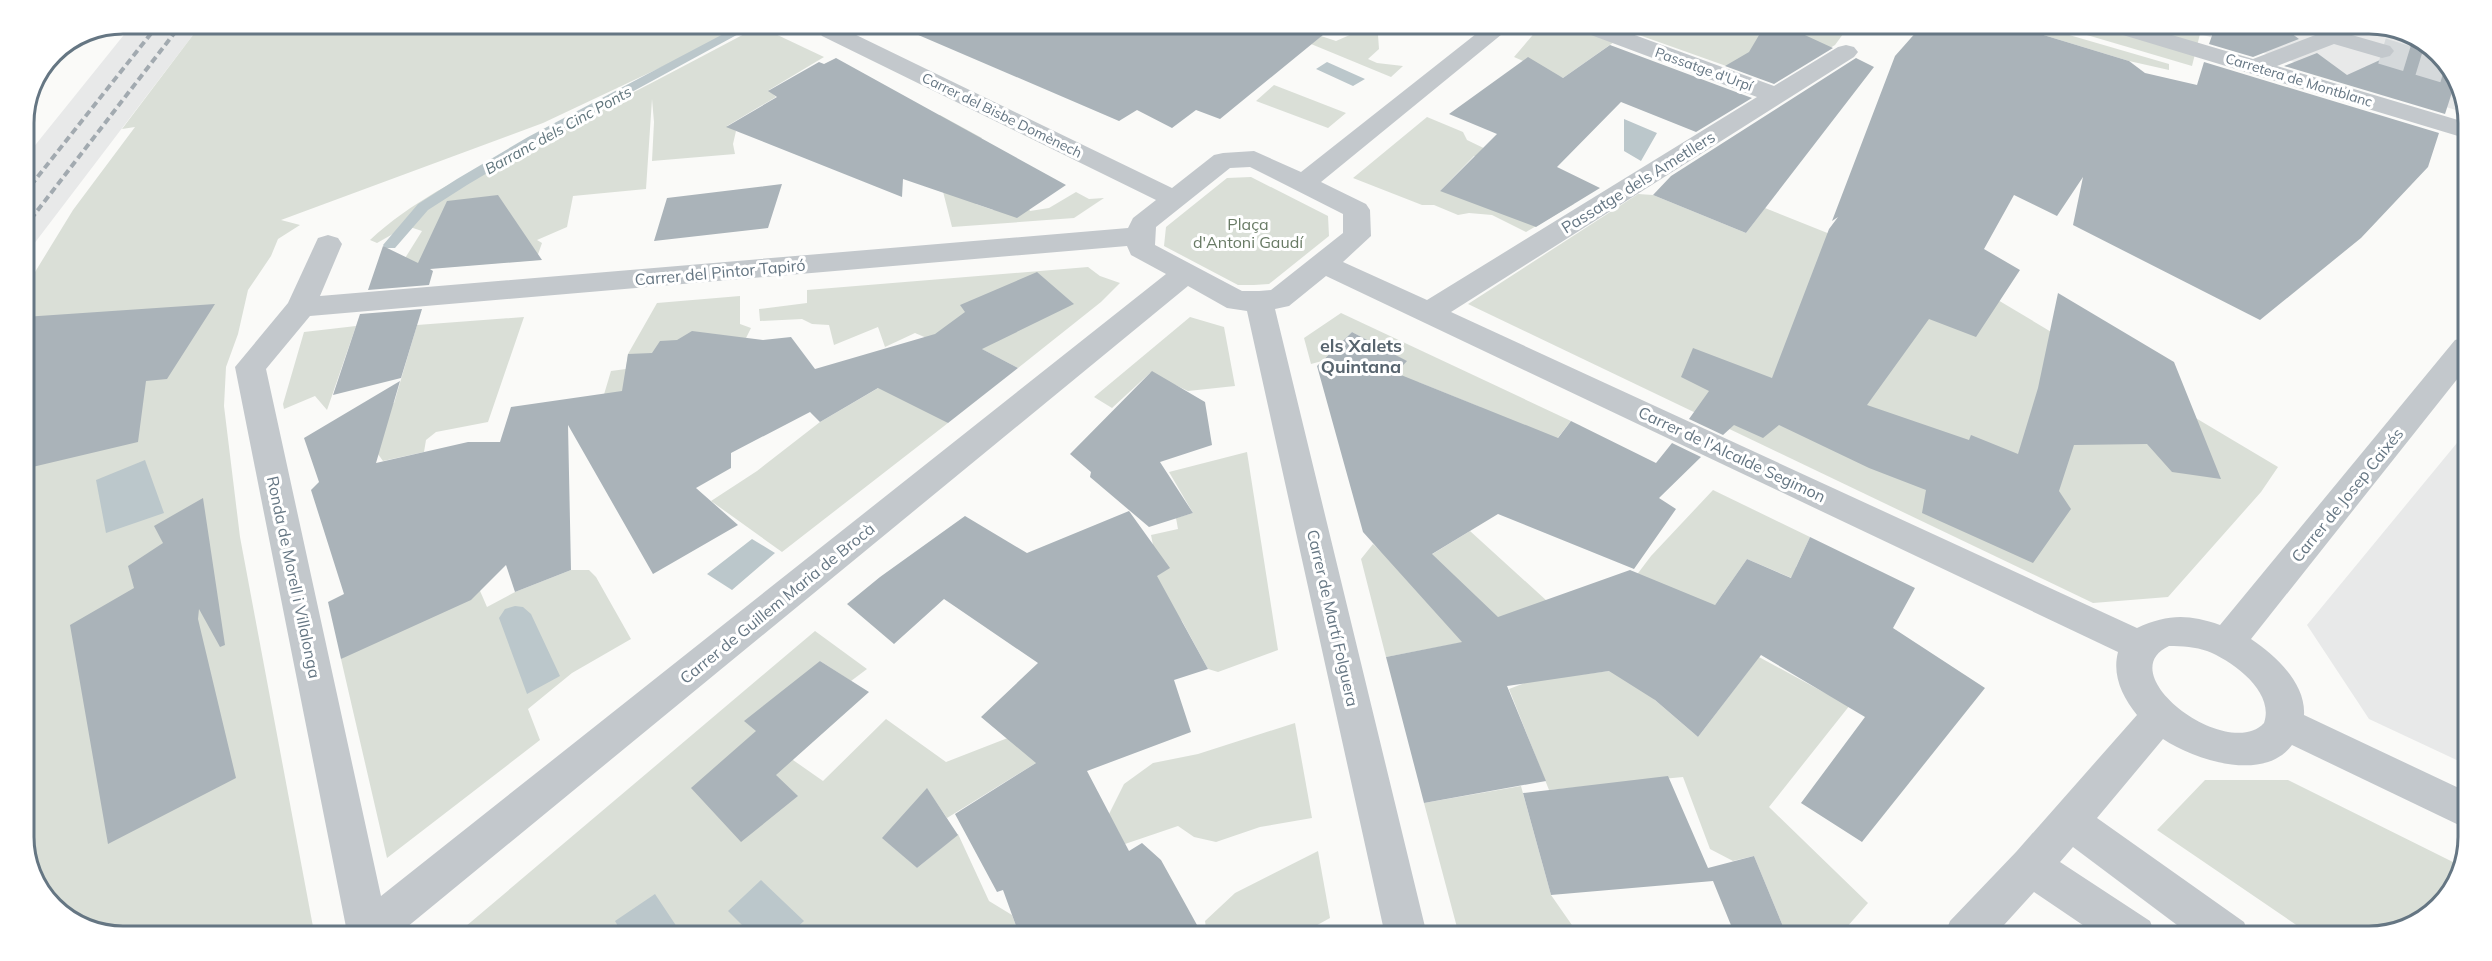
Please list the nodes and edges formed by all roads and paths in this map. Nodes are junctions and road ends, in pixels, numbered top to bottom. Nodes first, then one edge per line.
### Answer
1 (836, 34) edge
2 (1491, 34) edge
3 (1610, 34) edge
4 (2144, 34) edge
5 (2382, 51) tunnel mouth
6 (1846, 52) dead end
7 (2253, 67) junction
8 (1776, 96) junction
9 (2457, 129) edge
10 (1304, 183) junction
11 (1174, 199) junction
12 (1140, 236) junction
13 (328, 244) dead end
14 (1324, 264) junction
15 (1185, 274) junction
16 (1259, 301) junction
17 (301, 307) junction
18 (1429, 312) junction
19 (2457, 358) edge
20 (2227, 643) junction
21 (2139, 645) junction
22 (2160, 716) junction
23 (2286, 724) junction
24 (2458, 806) edge
25 (2069, 821) junction
26 (2031, 866) junction
27 (367, 926) edge
28 (375, 926) edge
29 (1404, 926) edge
30 (1974, 926) edge
31 (2120, 926) edge
32 (2214, 926) edge

1 - 11 street, Carrer del Bisbe Domènech
2 - 10 street
3 - 8 street, Passatge d'Urpí
4 - 7 street, Carretera de Montblanc
5 - 7 street
6 - 8 street, Passatge dels Ametllers
7 - 9 street, Carretera de Montblanc
8 - 18 street, Passatge dels Ametllers
10 - 11 street
10 - 14 street
11 - 12 street
12 - 15 street
12 - 17 street, Carrer del Pintor Tapiró
13 - 17 street, Ronda de Morell i Villalonga
14 - 16 street
14 - 18 street, Carrer de l'Alcalde Segimon
15 - 16 street
15 - 28 street, Carrer de Guillem Maria de Brocà
16 - 29 street, Carrer de Martí Folguera
17 - 27 street, Ronda de Morell i Villalonga
18 - 21 street, Carrer de l'Alcalde Segimon
19 - 20 street, Carrer de Josep Caixés
20 - 21 street
20 - 23 street
21 - 22 street
22 - 23 street
22 - 25 street
23 - 24 street
25 - 26 street
25 - 32 street
26 - 30 street
26 - 31 street

